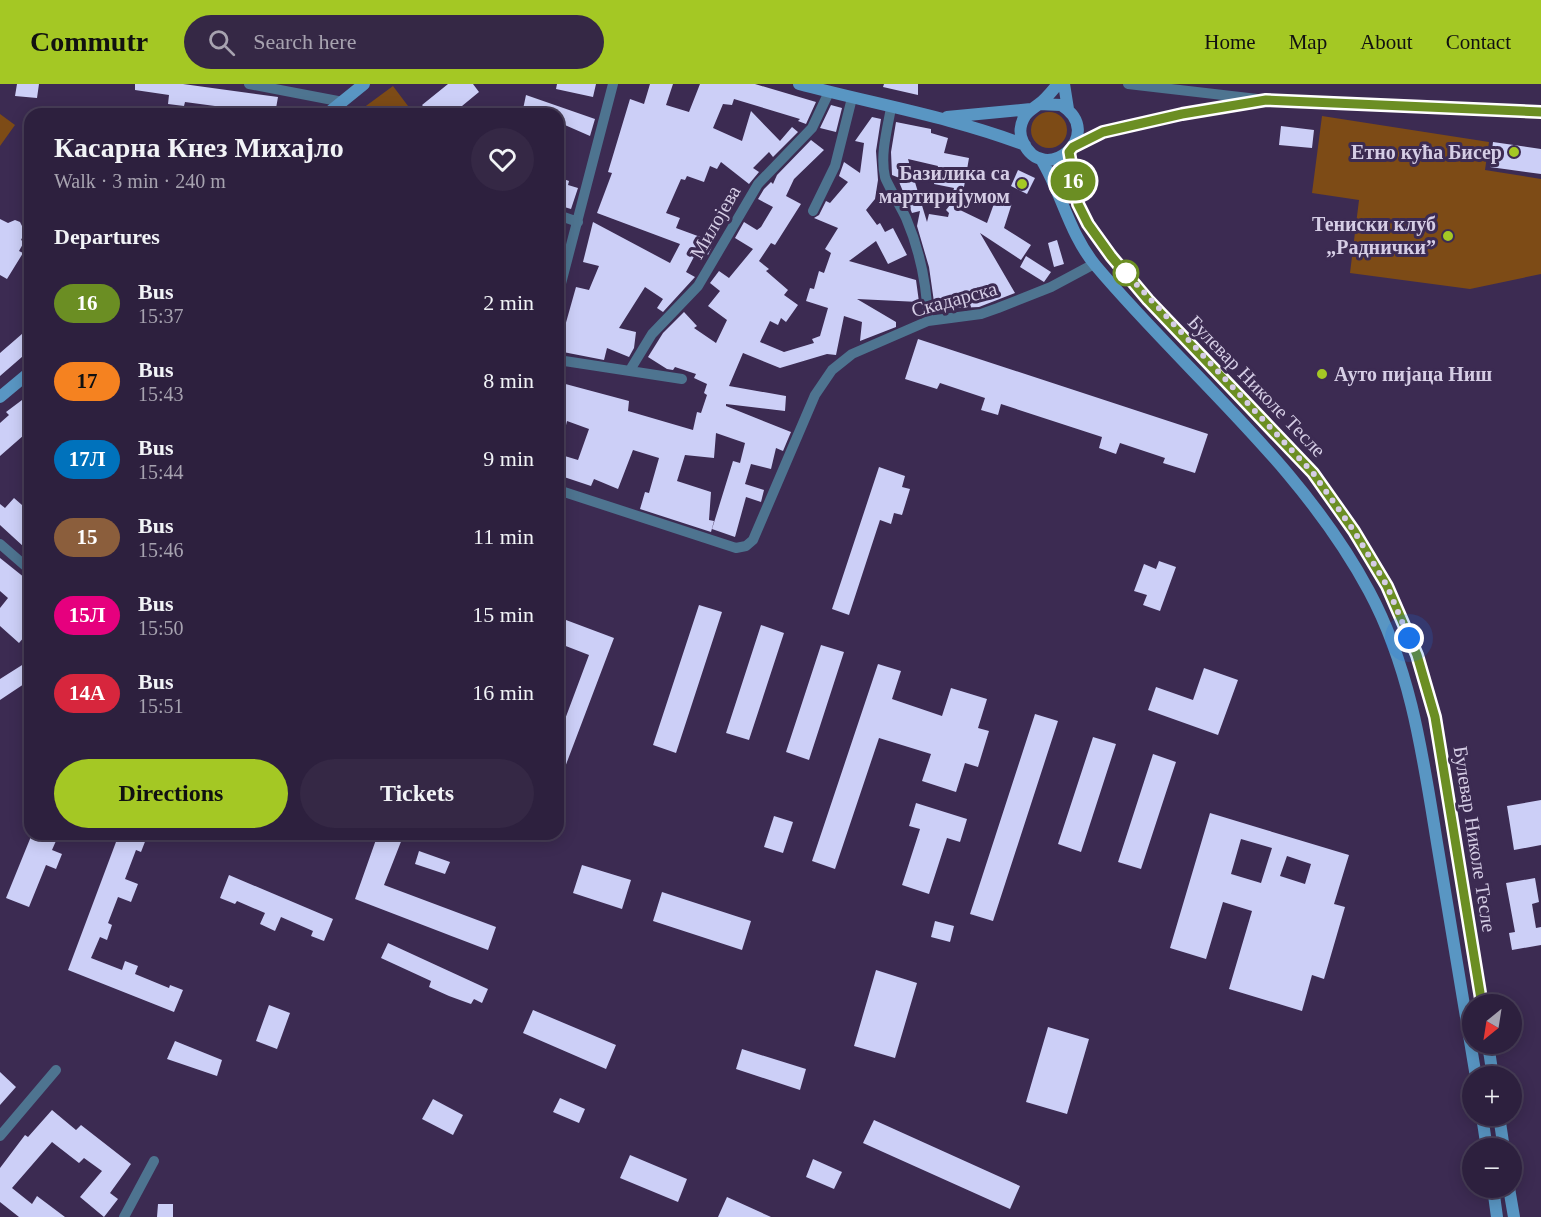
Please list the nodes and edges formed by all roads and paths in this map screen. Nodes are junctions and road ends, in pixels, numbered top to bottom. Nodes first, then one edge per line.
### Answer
1 (249, 84) edge
2 (364, 84) edge
3 (613, 84) edge
4 (799, 84) edge
5 (1058, 84) edge
6 (1064, 84) edge
7 (1128, 84) edge
8 (829, 92) junction
9 (852, 98) junction
10 (1266, 100) junction
11 (343, 102) junction
12 (1035, 107) junction
13 (335, 108) edge
14 (891, 108) junction
15 (1068, 109) junction
16 (1541, 112) edge
17 (940, 118) junction
18 (1024, 145) junction
19 (1071, 150) junction
20 (1041, 159) junction
21 (813, 211) dead end
22 (564, 217) edge
23 (578, 222) junction
24 (1094, 264) junction
25 (564, 273) edge
26 (928, 321) junction
27 (564, 361) edge
28 (630, 370) junction
29 (24, 380) edge
30 (682, 380) dead end
31 (0, 397) edge
32 (564, 492) edge
33 (0, 544) edge
34 (24, 565) edge
35 (1480, 994) edge
36 (1474, 1066) edge
37 (56, 1071) dead end
38 (0, 1136) edge
39 (153, 1161) dead end
40 (1494, 1198) edge
41 (1511, 1198) edge
42 (124, 1217) edge
43 (1497, 1217) edge
44 (1514, 1217) edge

1 - 11 street
2 - 11 main road
3 - 23 street
4 - 8 main road
5 - 12 main road
6 - 15 main road, Булевар Николе Тесле
7 - 10 street
8 - 9 main road
8 - 28 street, Милојева
9 - 14 main road
9 - 21 street
10 - 16 street
10 - 19 street
11 - 13 main road
12 - 15 main road
12 - 17 main road
12 - 18 main road
14 - 17 main road
14 - 26 street
15 - 19 main road, Булевар Николе Тесле
17 - 18 main road
18 - 20 main road, Булевар Николе Тесле
19 - 20 main road
19 - 35 main road, Булевар Николе Тесле
20 - 24 main road, Булевар Николе Тесле
22 - 23 street
23 - 25 street
24 - 26 street, Скадарска
24 - 36 main road, Булевар Николе Тесле
26 - 32 street, Скадарска
27 - 28 street
28 - 30 street
29 - 31 main road
33 - 34 street
37 - 38 street
39 - 42 street
40 - 43 main road
41 - 44 main road

